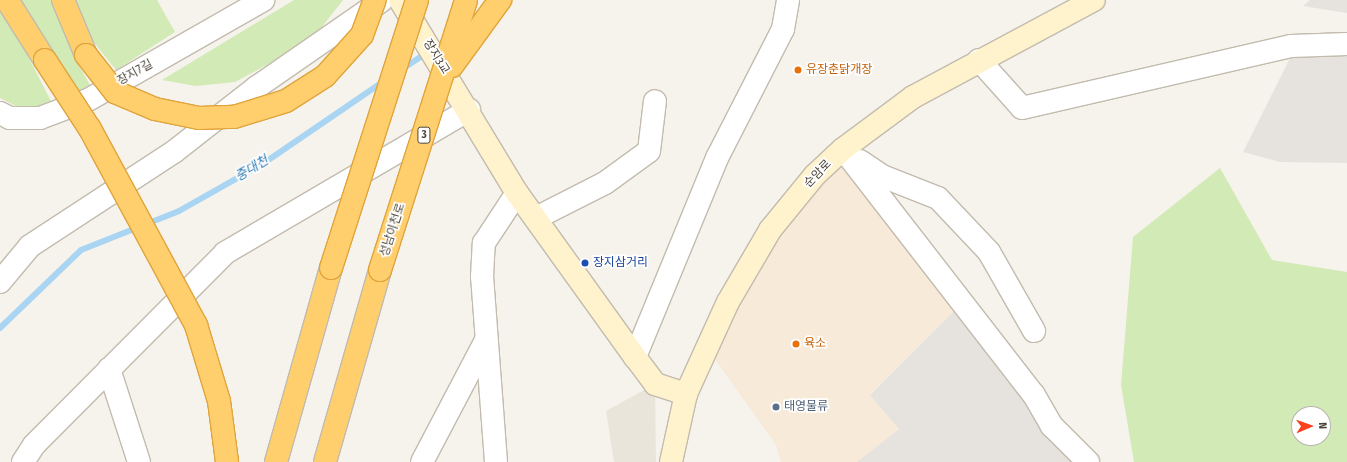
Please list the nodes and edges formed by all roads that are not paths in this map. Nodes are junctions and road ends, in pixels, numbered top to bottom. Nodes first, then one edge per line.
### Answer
1 (7, 0) edge
2 (64, 0) edge
3 (263, 0) edge
4 (375, 0) edge
5 (382, 0) edge
6 (466, 0) edge
7 (500, 0) edge
8 (788, 0) edge
9 (1094, 0) edge
10 (407, 2) edge
11 (1347, 44) edge
12 (979, 60) junction
13 (441, 82) junction
14 (655, 101) dead end
15 (469, 110) junction
16 (0, 113) edge
17 (843, 149) junction
18 (518, 193) junction
19 (536, 218) junction
20 (0, 282) edge
21 (1034, 331) dead end
22 (486, 340) junction
23 (634, 357) junction
24 (109, 369) junction
25 (686, 394) junction
26 (23, 462) edge
27 (139, 462) edge
28 (227, 462) edge
29 (276, 462) edge
30 (325, 462) edge
31 (422, 462) edge
32 (496, 462) edge
33 (671, 462) edge
34 (1088, 462) edge

1 - 28 highway, bridge
2 - 4 highway, bridge
3 - 16 street, 장지7길
5 - 20 street
6 - 13 highway, 성남이천로 / 3, bridge
7 - 13 highway, bridge
8 - 23 street
9 - 12 street, 순암로
10 - 15 street, 장지3교, bridge
10 - 29 highway, bridge
11 - 12 street
12 - 17 street, 순암로
13 - 30 highway, 성남이천로 / 3, bridge
14 - 19 street
15 - 18 street, 장지3교
15 - 24 street
17 - 21 street
17 - 25 street, 순암로
17 - 34 street
18 - 19 street, 장지3교
18 - 22 street
19 - 23 street, 장지3교
22 - 31 street
22 - 32 street
23 - 25 street, 장지3교
24 - 26 street
24 - 27 street
25 - 33 street, 순암로

